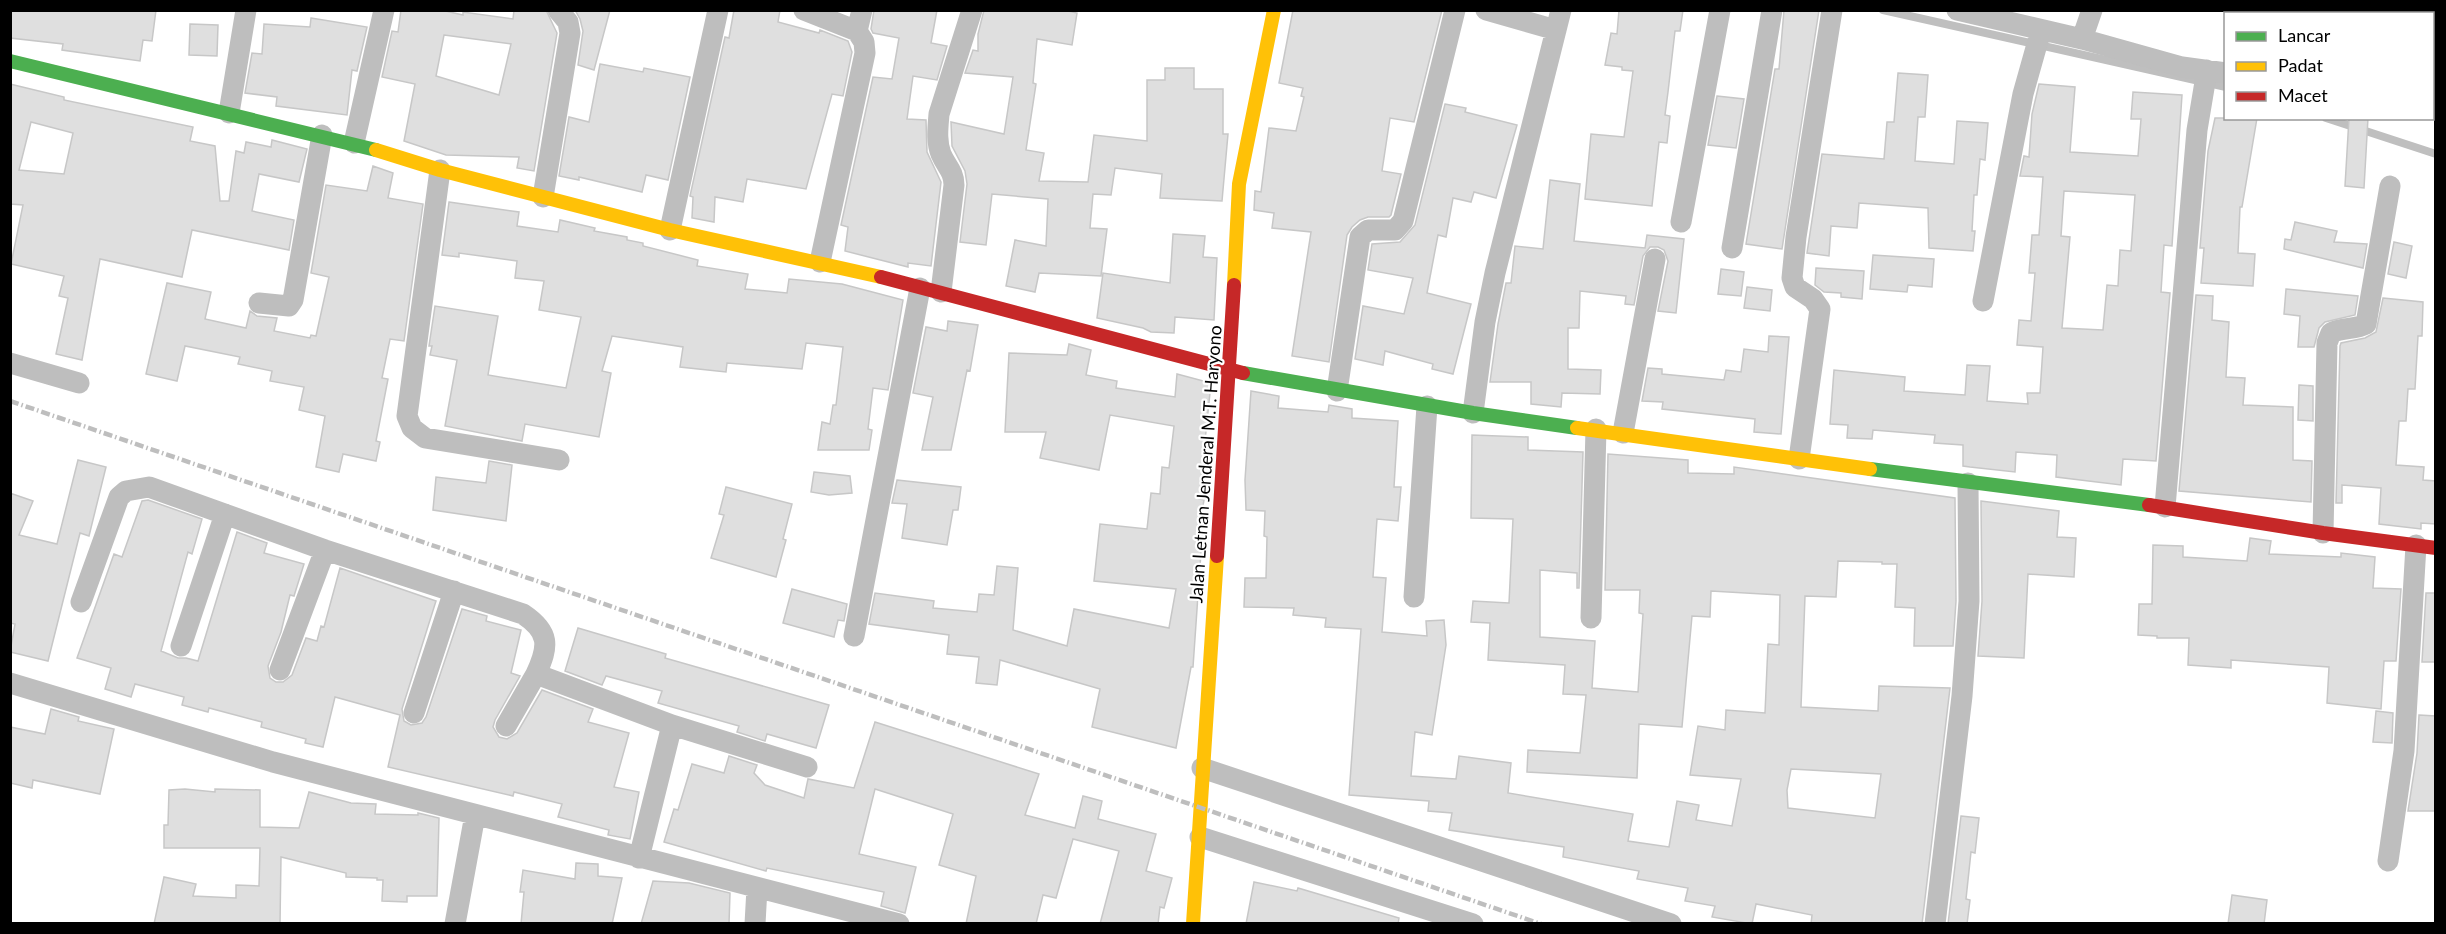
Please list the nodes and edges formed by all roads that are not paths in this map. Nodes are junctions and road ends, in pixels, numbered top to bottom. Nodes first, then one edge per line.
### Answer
1 (246, 10) edge
2 (384, 10) edge
3 (558, 10) edge
4 (718, 10) edge
5 (804, 10) edge
6 (862, 10) edge
7 (972, 10) edge
8 (1274, 10) edge
9 (1455, 10) edge
10 (1486, 10) edge
11 (1720, 10) edge
12 (1772, 10) edge
13 (1957, 10) edge
14 (2092, 10) edge
15 (1832, 12) edge
16 (1559, 20) edge
17 (2041, 30) junction
18 (857, 31) junction
19 (2082, 39) junction
20 (10, 61) edge
21 (2210, 79) edge
22 (229, 113) junction
23 (322, 135) junction
24 (354, 143) junction
25 (440, 170) junction
26 (2390, 186) dead end
27 (543, 197) junction
28 (1681, 222) dead end
29 (670, 230) junction
30 (1732, 248) dead end
31 (1655, 259) dead end
32 (820, 262) junction
33 (920, 288) junction
34 (941, 292) junction
35 (1983, 301) dead end
36 (259, 303) dead end
37 (10, 363) edge
38 (1230, 371) junction
39 (79, 383) dead end
40 (1337, 391) junction
41 (1427, 406) junction
42 (1473, 413) junction
43 (1596, 429) junction
44 (1623, 433) junction
45 (1799, 459) junction
46 (559, 460) dead end
47 (1968, 483) junction
48 (2165, 507) junction
49 (225, 514) junction
50 (2323, 533) junction
51 (2426, 546) edge
52 (325, 550) junction
53 (454, 591) junction
54 (1414, 597) dead end
55 (81, 602) dead end
56 (1591, 618) dead end
57 (854, 636) dead end
58 (182, 646) dead end
59 (280, 670) dead end
60 (536, 674) junction
61 (10, 683) edge
62 (414, 713) dead end
63 (672, 725) junction
64 (506, 726) dead end
65 (807, 767) dead end
66 (1202, 768) junction
67 (475, 815) junction
68 (1200, 837) junction
69 (639, 858) junction
70 (2388, 861) dead end
71 (757, 888) junction
72 (895, 923) edge
73 (455, 924) edge
74 (755, 924) edge
75 (1193, 924) edge
76 (1473, 924) edge
77 (1671, 924) edge
78 (1935, 924) edge

1 - 22 street
2 - 24 street
3 - 27 street
4 - 29 street
5 - 18 street
6 - 18 street
7 - 34 street
8 - 38 street, Jalan Letnan Jenderal M.T. Haryono
9 - 40 street
10 - 16 street
11 - 28 street
12 - 30 street
13 - 17 street
14 - 19 street
15 - 45 street
16 - 42 street
17 - 19 street
17 - 35 street
18 - 32 street
19 - 21 street
20 - 22 street
21 - 48 street
22 - 23 street
23 - 24 street
23 - 36 street
24 - 25 street
25 - 27 street
25 - 46 street
26 - 50 street
27 - 29 street
29 - 32 street
31 - 44 street
32 - 33 street
33 - 34 street
33 - 57 street
34 - 38 street
37 - 39 street
38 - 40 street
38 - 66 street, Jalan Letnan Jenderal M.T. Haryono
40 - 41 street
41 - 42 street
41 - 54 street
42 - 43 street
43 - 44 street
43 - 56 street
44 - 45 street
45 - 47 street
47 - 48 street
47 - 78 street
48 - 50 street
49 - 52 street
49 - 55 street
49 - 58 street
50 - 51 street
51 - 70 street
52 - 53 street
52 - 59 street
53 - 60 street
53 - 62 street
60 - 63 street
60 - 64 street
61 - 67 street
63 - 65 street
63 - 69 street
66 - 68 street, Jalan Letnan Jenderal M.T. Haryono
66 - 77 street
67 - 69 street
67 - 73 street
68 - 75 street, Jalan Letnan Jenderal M.T. Haryono
68 - 76 street
69 - 71 street
71 - 72 street
71 - 74 street

